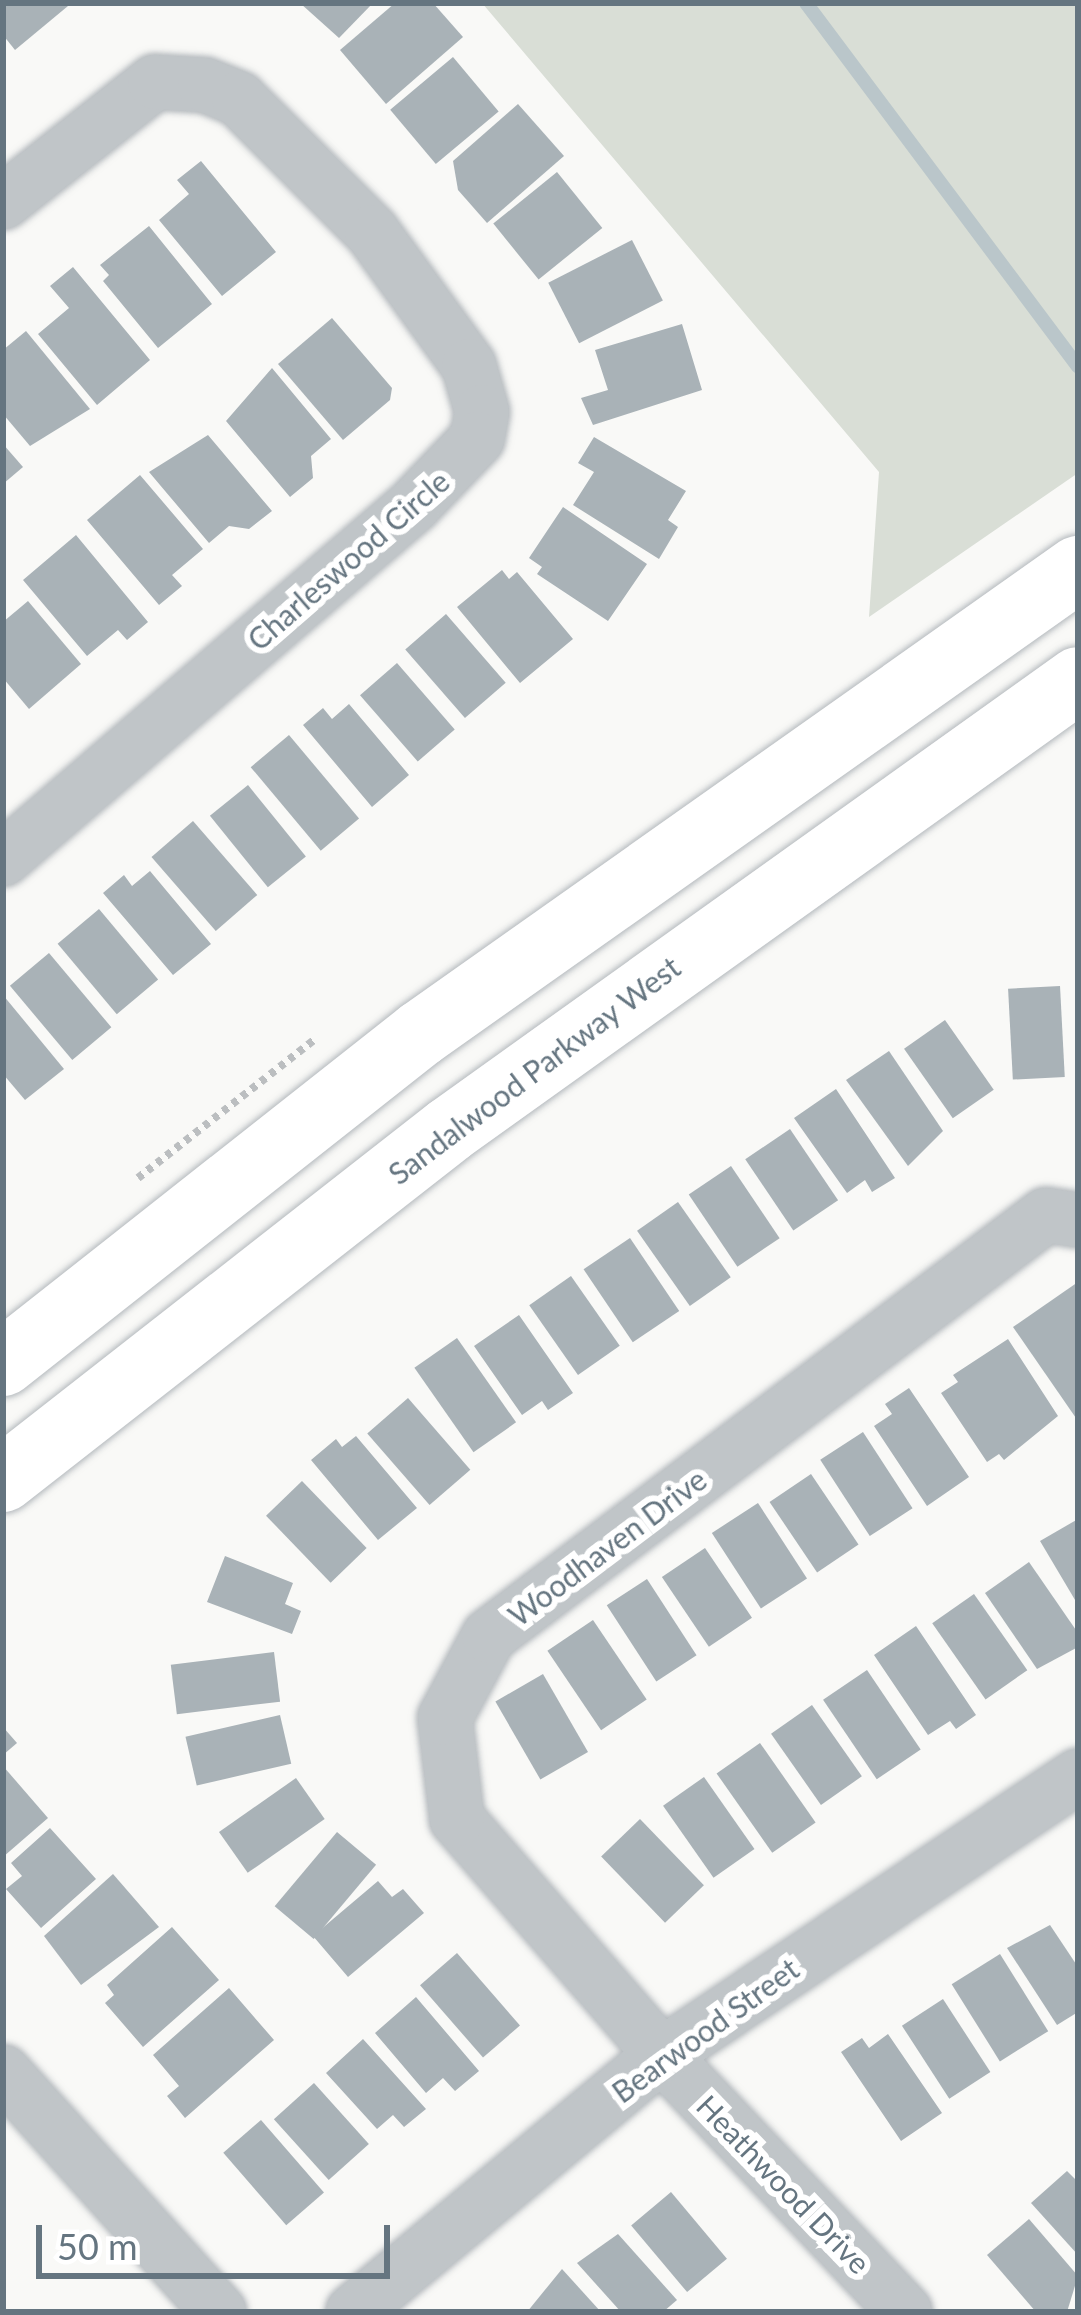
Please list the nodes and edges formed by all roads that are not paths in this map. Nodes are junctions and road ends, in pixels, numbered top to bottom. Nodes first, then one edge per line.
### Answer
1 (3, 202) edge
2 (1078, 569) edge
3 (1078, 680) edge
4 (3, 859) edge
5 (1078, 1220) edge
6 (3, 1363) edge
7 (3, 1479) edge
8 (1078, 1776) edge
9 (662, 2055) junction
10 (3, 2072) edge
11 (219, 2312) edge
12 (353, 2312) edge
13 (905, 2312) edge

1 - 4 street, Charleswood Circle
2 - 6 main road
3 - 7 main road, Sandalwood Parkway West
5 - 9 street, Woodhaven Drive
8 - 9 street, Bearwood Street
9 - 12 street, Bearwood Street
9 - 13 street, Heathwood Drive
10 - 11 street

